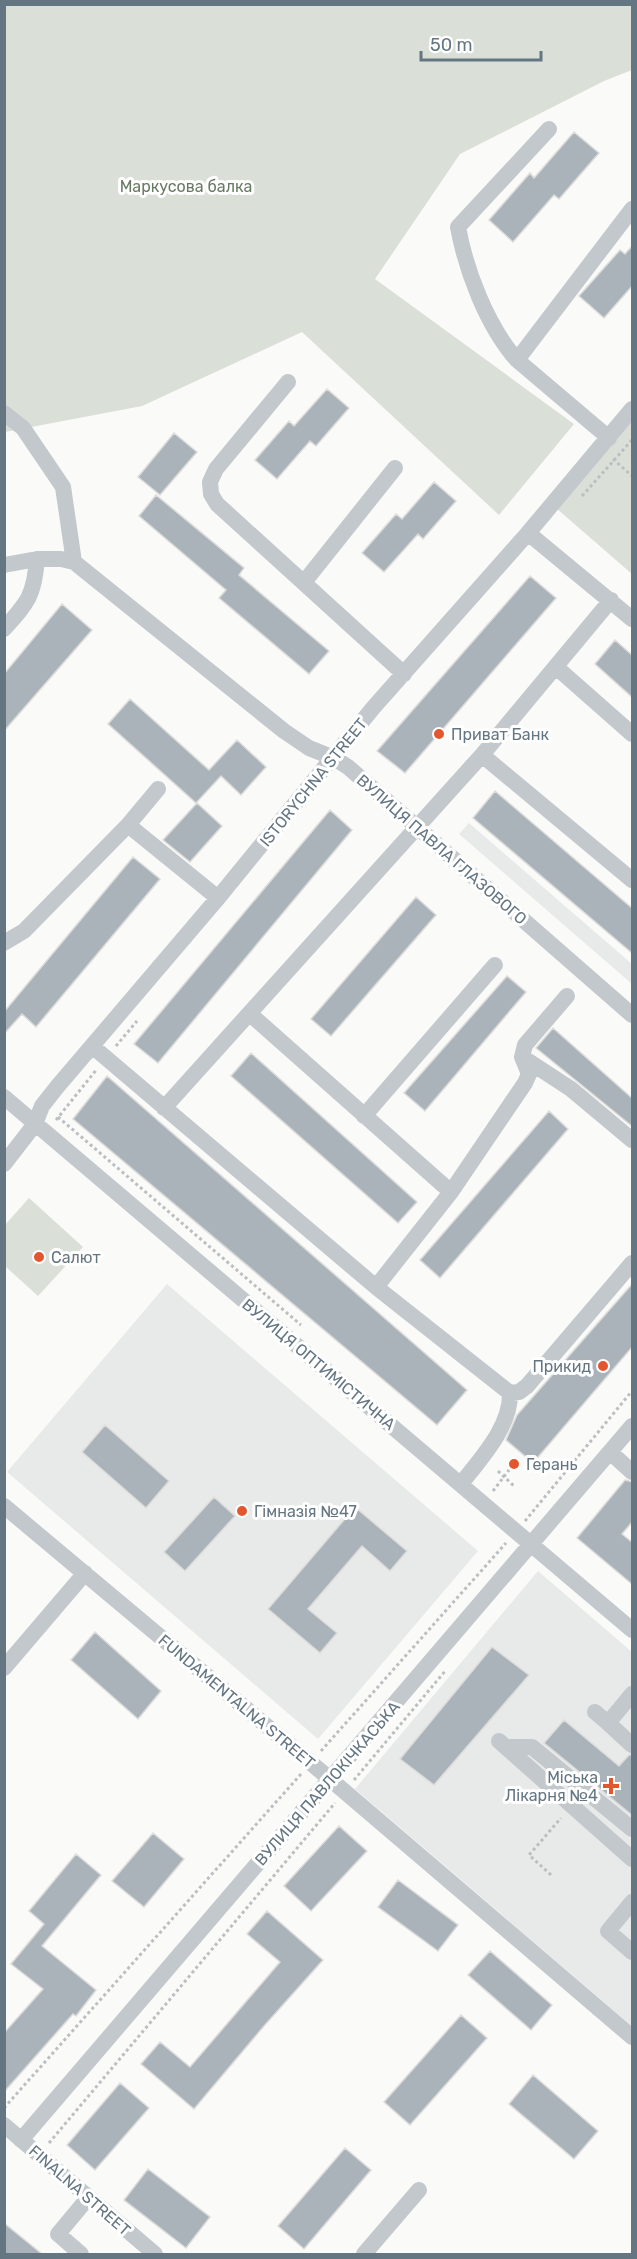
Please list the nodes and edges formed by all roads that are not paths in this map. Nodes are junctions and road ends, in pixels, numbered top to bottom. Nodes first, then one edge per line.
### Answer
1 (549, 129) dead end
2 (633, 209) edge
3 (517, 360) junction
4 (288, 382) dead end
5 (633, 409) edge
6 (4, 412) edge
7 (604, 443) junction
8 (395, 468) dead end
9 (528, 532) junction
10 (37, 559) junction
11 (74, 562) junction
12 (4, 565) edge
13 (305, 581) junction
14 (611, 600) junction
15 (633, 619) edge
16 (4, 628) edge
17 (556, 666) junction
18 (404, 674) junction
19 (633, 734) edge
20 (482, 755) junction
21 (334, 758) junction
22 (158, 789) dead end
23 (128, 825) junction
24 (417, 826) junction
25 (633, 880) edge
26 (218, 898) junction
27 (4, 943) edge
28 (495, 965) dead end
29 (567, 996) dead end
30 (250, 1014) junction
31 (633, 1015) edge
32 (92, 1046) junction
33 (522, 1057) junction
34 (4, 1097) edge
35 (164, 1108) junction
36 (364, 1116) junction
37 (35, 1124) junction
38 (633, 1140) edge
39 (4, 1164) edge
40 (451, 1192) junction
41 (633, 1263) edge
42 (376, 1287) junction
43 (510, 1393) junction
44 (633, 1426) edge
45 (610, 1452) junction
46 (633, 1472) edge
47 (466, 1478) junction
48 (4, 1506) edge
49 (531, 1544) junction
50 (85, 1573) junction
51 (633, 1630) edge
52 (4, 1668) edge
53 (633, 1694) edge
54 (632, 1745) edge
55 (330, 1779) junction
56 (633, 1829) edge
57 (633, 1859) edge
58 (633, 1902) edge
59 (633, 1952) edge
60 (633, 2037) edge
61 (4, 2125) edge
62 (21, 2140) junction
63 (420, 2190) dead end
64 (88, 2198) junction
65 (81, 2254) edge
66 (155, 2254) edge
67 (364, 2254) edge

1 - 3 street
2 - 3 street
3 - 7 street
4 - 13 street
5 - 7 street, ISTORYCHNA STREET
6 - 11 street
7 - 9 street, ISTORYCHNA STREET
8 - 13 street
9 - 14 street
9 - 18 street, ISTORYCHNA STREET
10 - 11 street
10 - 12 street
10 - 16 street
11 - 21 street, ВУЛИЦЯ ПАВЛА ГЛАЗОВОГО
13 - 18 street
14 - 15 street
14 - 17 street
17 - 19 street
17 - 20 street
18 - 21 street, ISTORYCHNA STREET
20 - 24 street
20 - 25 street
21 - 24 street, ВУЛИЦЯ ПАВЛА ГЛАЗОВОГО
21 - 26 street, ISTORYCHNA STREET
22 - 23 street
23 - 26 street
23 - 27 street
24 - 30 street
24 - 31 street, ВУЛИЦЯ ПАВЛА ГЛАЗОВОГО
26 - 32 street, ISTORYCHNA STREET
28 - 36 street
29 - 33 street
30 - 35 street
30 - 36 street
32 - 35 street
32 - 37 street, ISTORYCHNA STREET
33 - 38 street
33 - 40 street
34 - 37 street, ВУЛИЦЯ ОПТИМІСТИЧНА
35 - 42 street
36 - 40 street
37 - 39 street, ISTORYCHNA STREET
37 - 47 street, ВУЛИЦЯ ОПТИМІСТИЧНА
40 - 42 street
41 - 43 street
42 - 43 street
43 - 47 street
44 - 45 street, ВУЛИЦЯ ПАВЛОКІЧКАСЬКА
45 - 46 street
45 - 49 street, ВУЛИЦЯ ПАВЛОКІЧКАСЬКА
47 - 49 street, ВУЛИЦЯ ОПТИМІСТИЧНА
48 - 50 street, FUNDAMENTALNA STREET
49 - 51 street, ВУЛИЦЯ ОПТИМІСТИЧНА
49 - 55 street, ВУЛИЦЯ ПАВЛОКІЧКАСЬКА
50 - 52 street
50 - 55 street, FUNDAMENTALNA STREET
53 - 54 street
55 - 60 street, FUNDAMENTALNA STREET
55 - 62 street, ВУЛИЦЯ ПАВЛОКІЧКАСЬКА
56 - 57 street
58 - 59 street
61 - 62 street, FINALNA STREET
62 - 64 street, FINALNA STREET
63 - 67 street
64 - 65 street
64 - 66 street, FINALNA STREET

